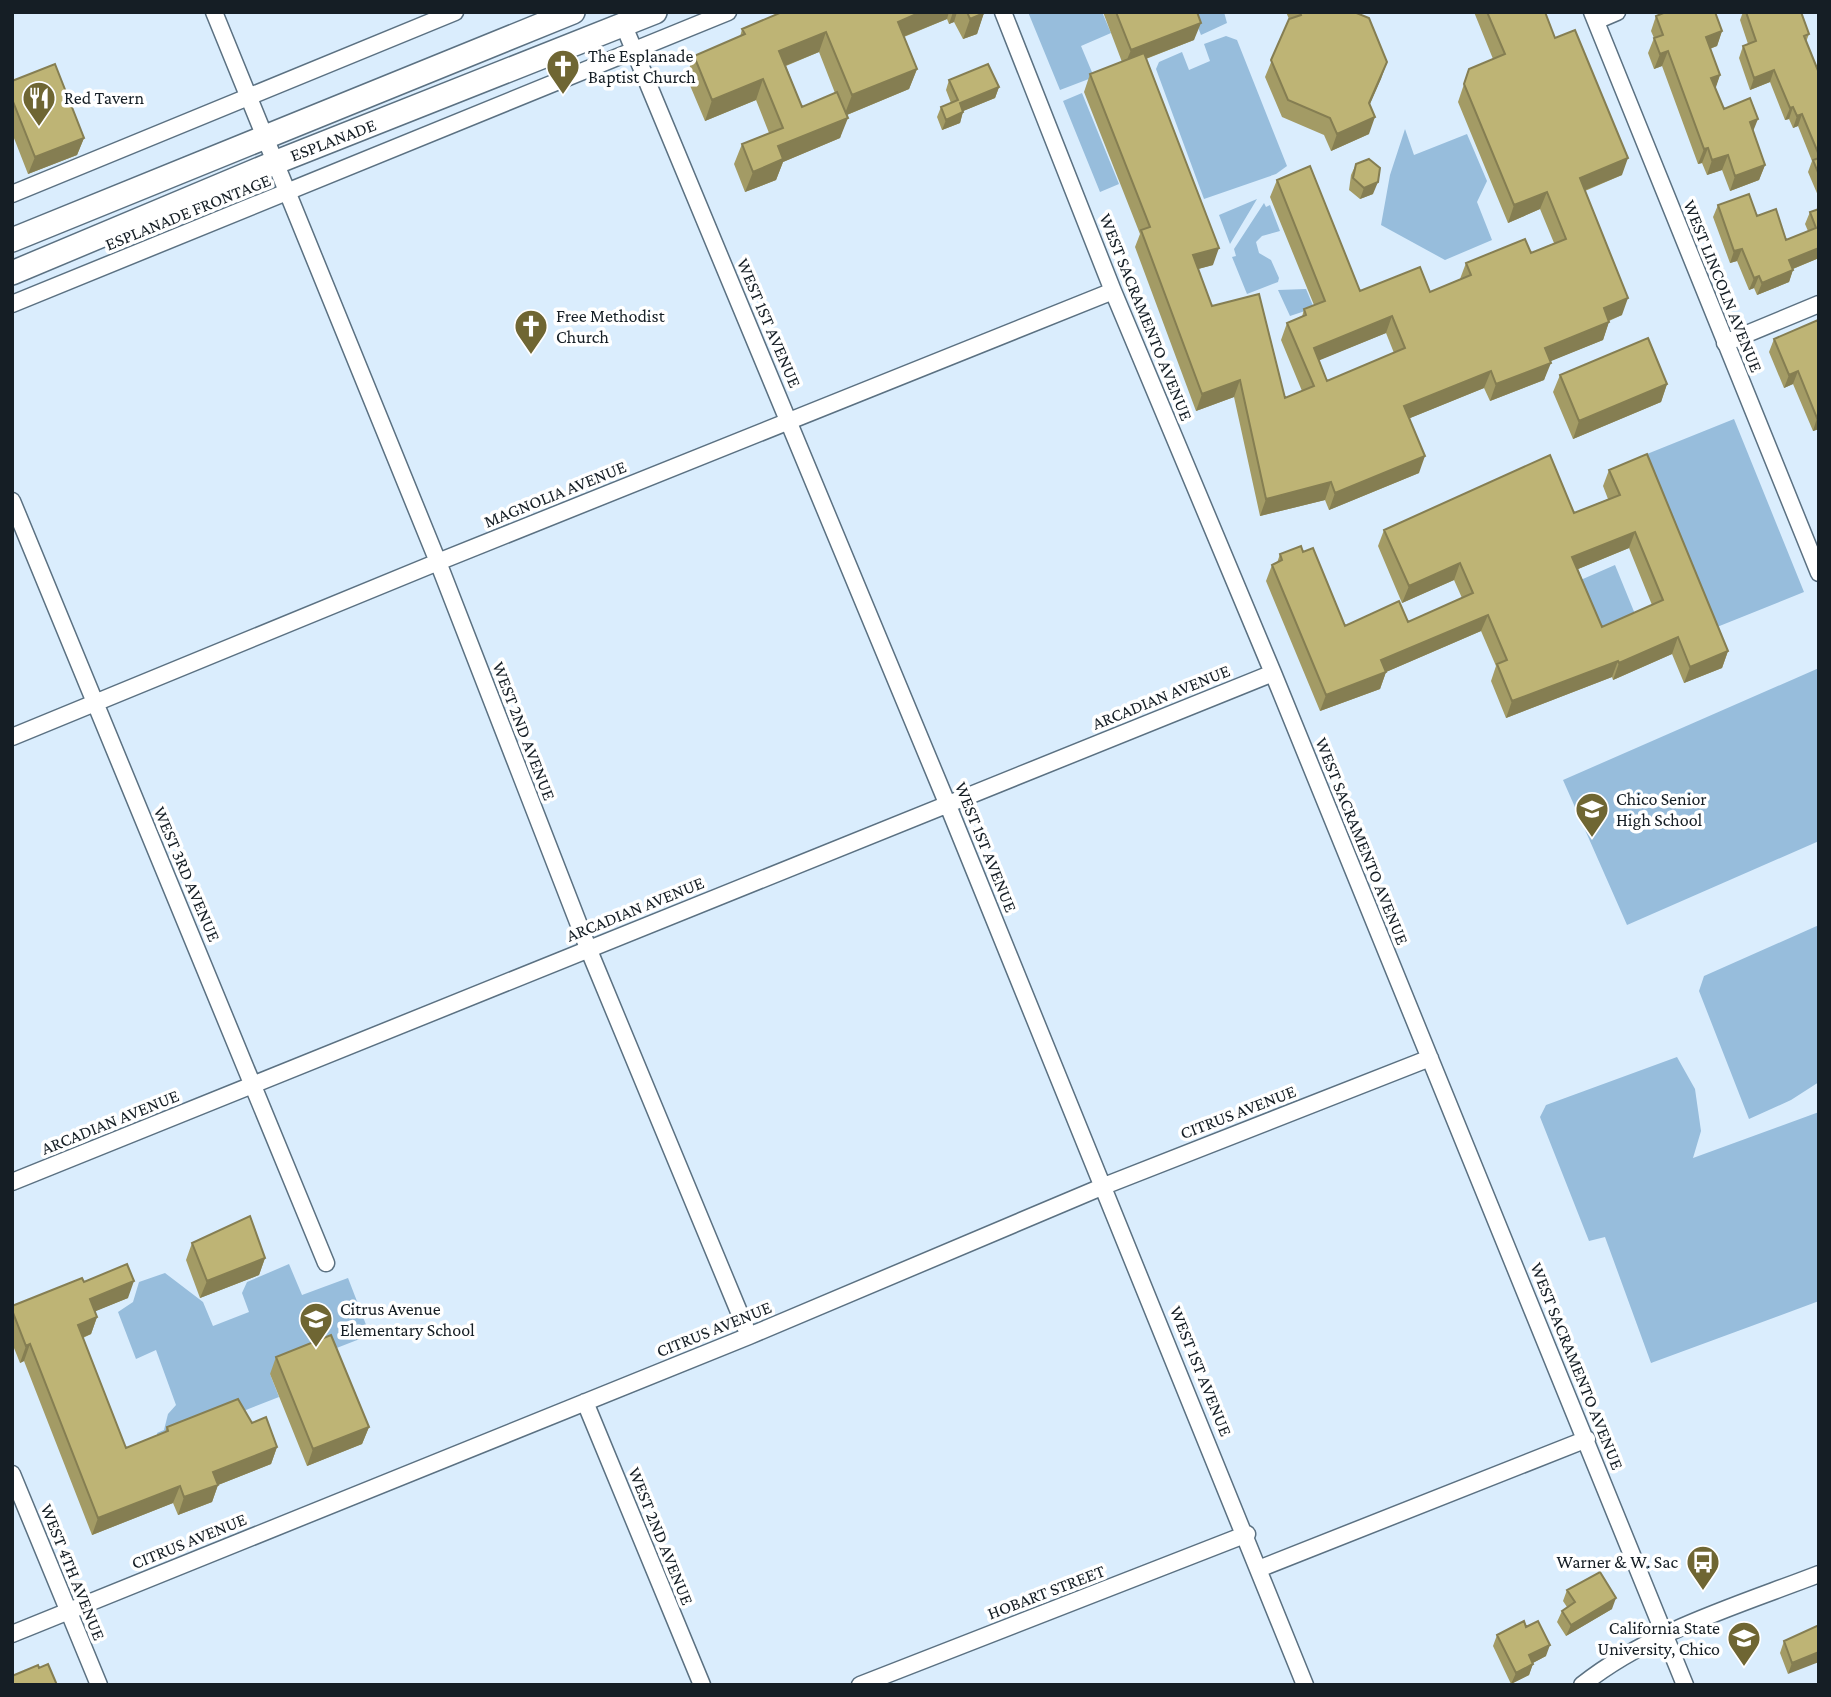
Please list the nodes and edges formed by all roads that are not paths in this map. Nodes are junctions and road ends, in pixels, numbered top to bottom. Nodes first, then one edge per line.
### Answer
1 (214, 12) edge
2 (455, 12) edge
3 (573, 12) edge
4 (655, 12) edge
5 (728, 12) edge
6 (1003, 12) edge
7 (1617, 12) edge
8 (1594, 17) edge
9 (620, 19) edge
10 (635, 51) junction
11 (250, 97) junction
12 (265, 140) junction
13 (274, 163) junction
14 (12, 194) edge
15 (287, 194) junction
16 (12, 240) edge
17 (12, 273) edge
18 (1113, 291) junction
19 (12, 304) edge
20 (1819, 304) edge
21 (1725, 342) junction
22 (789, 421) junction
23 (12, 501) edge
24 (438, 562) junction
25 (1819, 573) edge
26 (1273, 673) junction
27 (96, 705) junction
28 (12, 737) edge
29 (947, 803) junction
30 (588, 948) junction
31 (1430, 1058) junction
32 (253, 1084) junction
33 (12, 1182) edge
34 (1104, 1185) junction
35 (326, 1263) dead end
36 (749, 1336) junction
37 (585, 1402) junction
38 (1587, 1439) junction
39 (12, 1474) edge
40 (1247, 1534) junction
41 (1261, 1568) junction
42 (1819, 1574) edge
43 (69, 1611) junction
44 (12, 1634) edge
45 (1664, 1635) junction
46 (99, 1685) edge
47 (702, 1685) edge
48 (860, 1685) edge
49 (1306, 1685) edge
50 (1582, 1685) edge
51 (1685, 1685) edge

1 - 11 street, WEST 2ND AVENUE
2 - 11 street
3 - 12 main road, ESPLANADE
4 - 9 main road, ESPLANADE
5 - 10 street, ESPLANADE FRONTAGE
6 - 18 street, WEST SACRAMENTO AVENUE
7 - 8 street
8 - 21 street, WEST LINCOLN AVENUE
9 - 10 street, WEST 1ST AVENUE
9 - 13 main road, ESPLANADE
10 - 15 street, ESPLANADE FRONTAGE
10 - 22 street, WEST 1ST AVENUE
11 - 12 street, WEST 2ND AVENUE
11 - 14 street
12 - 13 street, WEST 2ND AVENUE
12 - 16 main road, ESPLANADE
13 - 15 street, WEST 2ND AVENUE
13 - 17 main road, ESPLANADE
15 - 19 street, ESPLANADE FRONTAGE
15 - 24 street, WEST 2ND AVENUE
18 - 22 street, MAGNOLIA AVENUE
18 - 26 street, WEST SACRAMENTO AVENUE
20 - 21 street
21 - 25 street, WEST LINCOLN AVENUE
22 - 24 street, MAGNOLIA AVENUE
22 - 29 street, WEST 1ST AVENUE
23 - 27 street, WEST 3RD AVENUE
24 - 27 street, MAGNOLIA AVENUE
24 - 30 street, WEST 2ND AVENUE
26 - 29 street, ARCADIAN AVENUE
26 - 31 street, WEST SACRAMENTO AVENUE
27 - 28 street, MAGNOLIA AVENUE
27 - 32 street, WEST 3RD AVENUE
29 - 30 street, ARCADIAN AVENUE
29 - 34 street, WEST 1ST AVENUE
30 - 32 street, ARCADIAN AVENUE
30 - 36 street, WEST 2ND AVENUE
31 - 34 street, CITRUS AVENUE
31 - 38 street, WEST SACRAMENTO AVENUE
32 - 33 street, ARCADIAN AVENUE
32 - 35 street, WEST 3RD AVENUE
34 - 36 street, CITRUS AVENUE
34 - 40 street, WEST 1ST AVENUE
36 - 37 street, CITRUS AVENUE
37 - 43 street, CITRUS AVENUE
37 - 47 street, WEST 2ND AVENUE
38 - 41 street
38 - 45 street, WEST SACRAMENTO AVENUE
39 - 43 street, WEST 4TH AVENUE
40 - 41 street, WEST 1ST AVENUE
40 - 48 street, HOBART STREET
41 - 49 street, WEST 1ST AVENUE
42 - 45 street
43 - 44 street, CITRUS AVENUE
43 - 46 street, WEST 4TH AVENUE
45 - 50 street
45 - 51 street, WEST SACRAMENTO AVENUE

